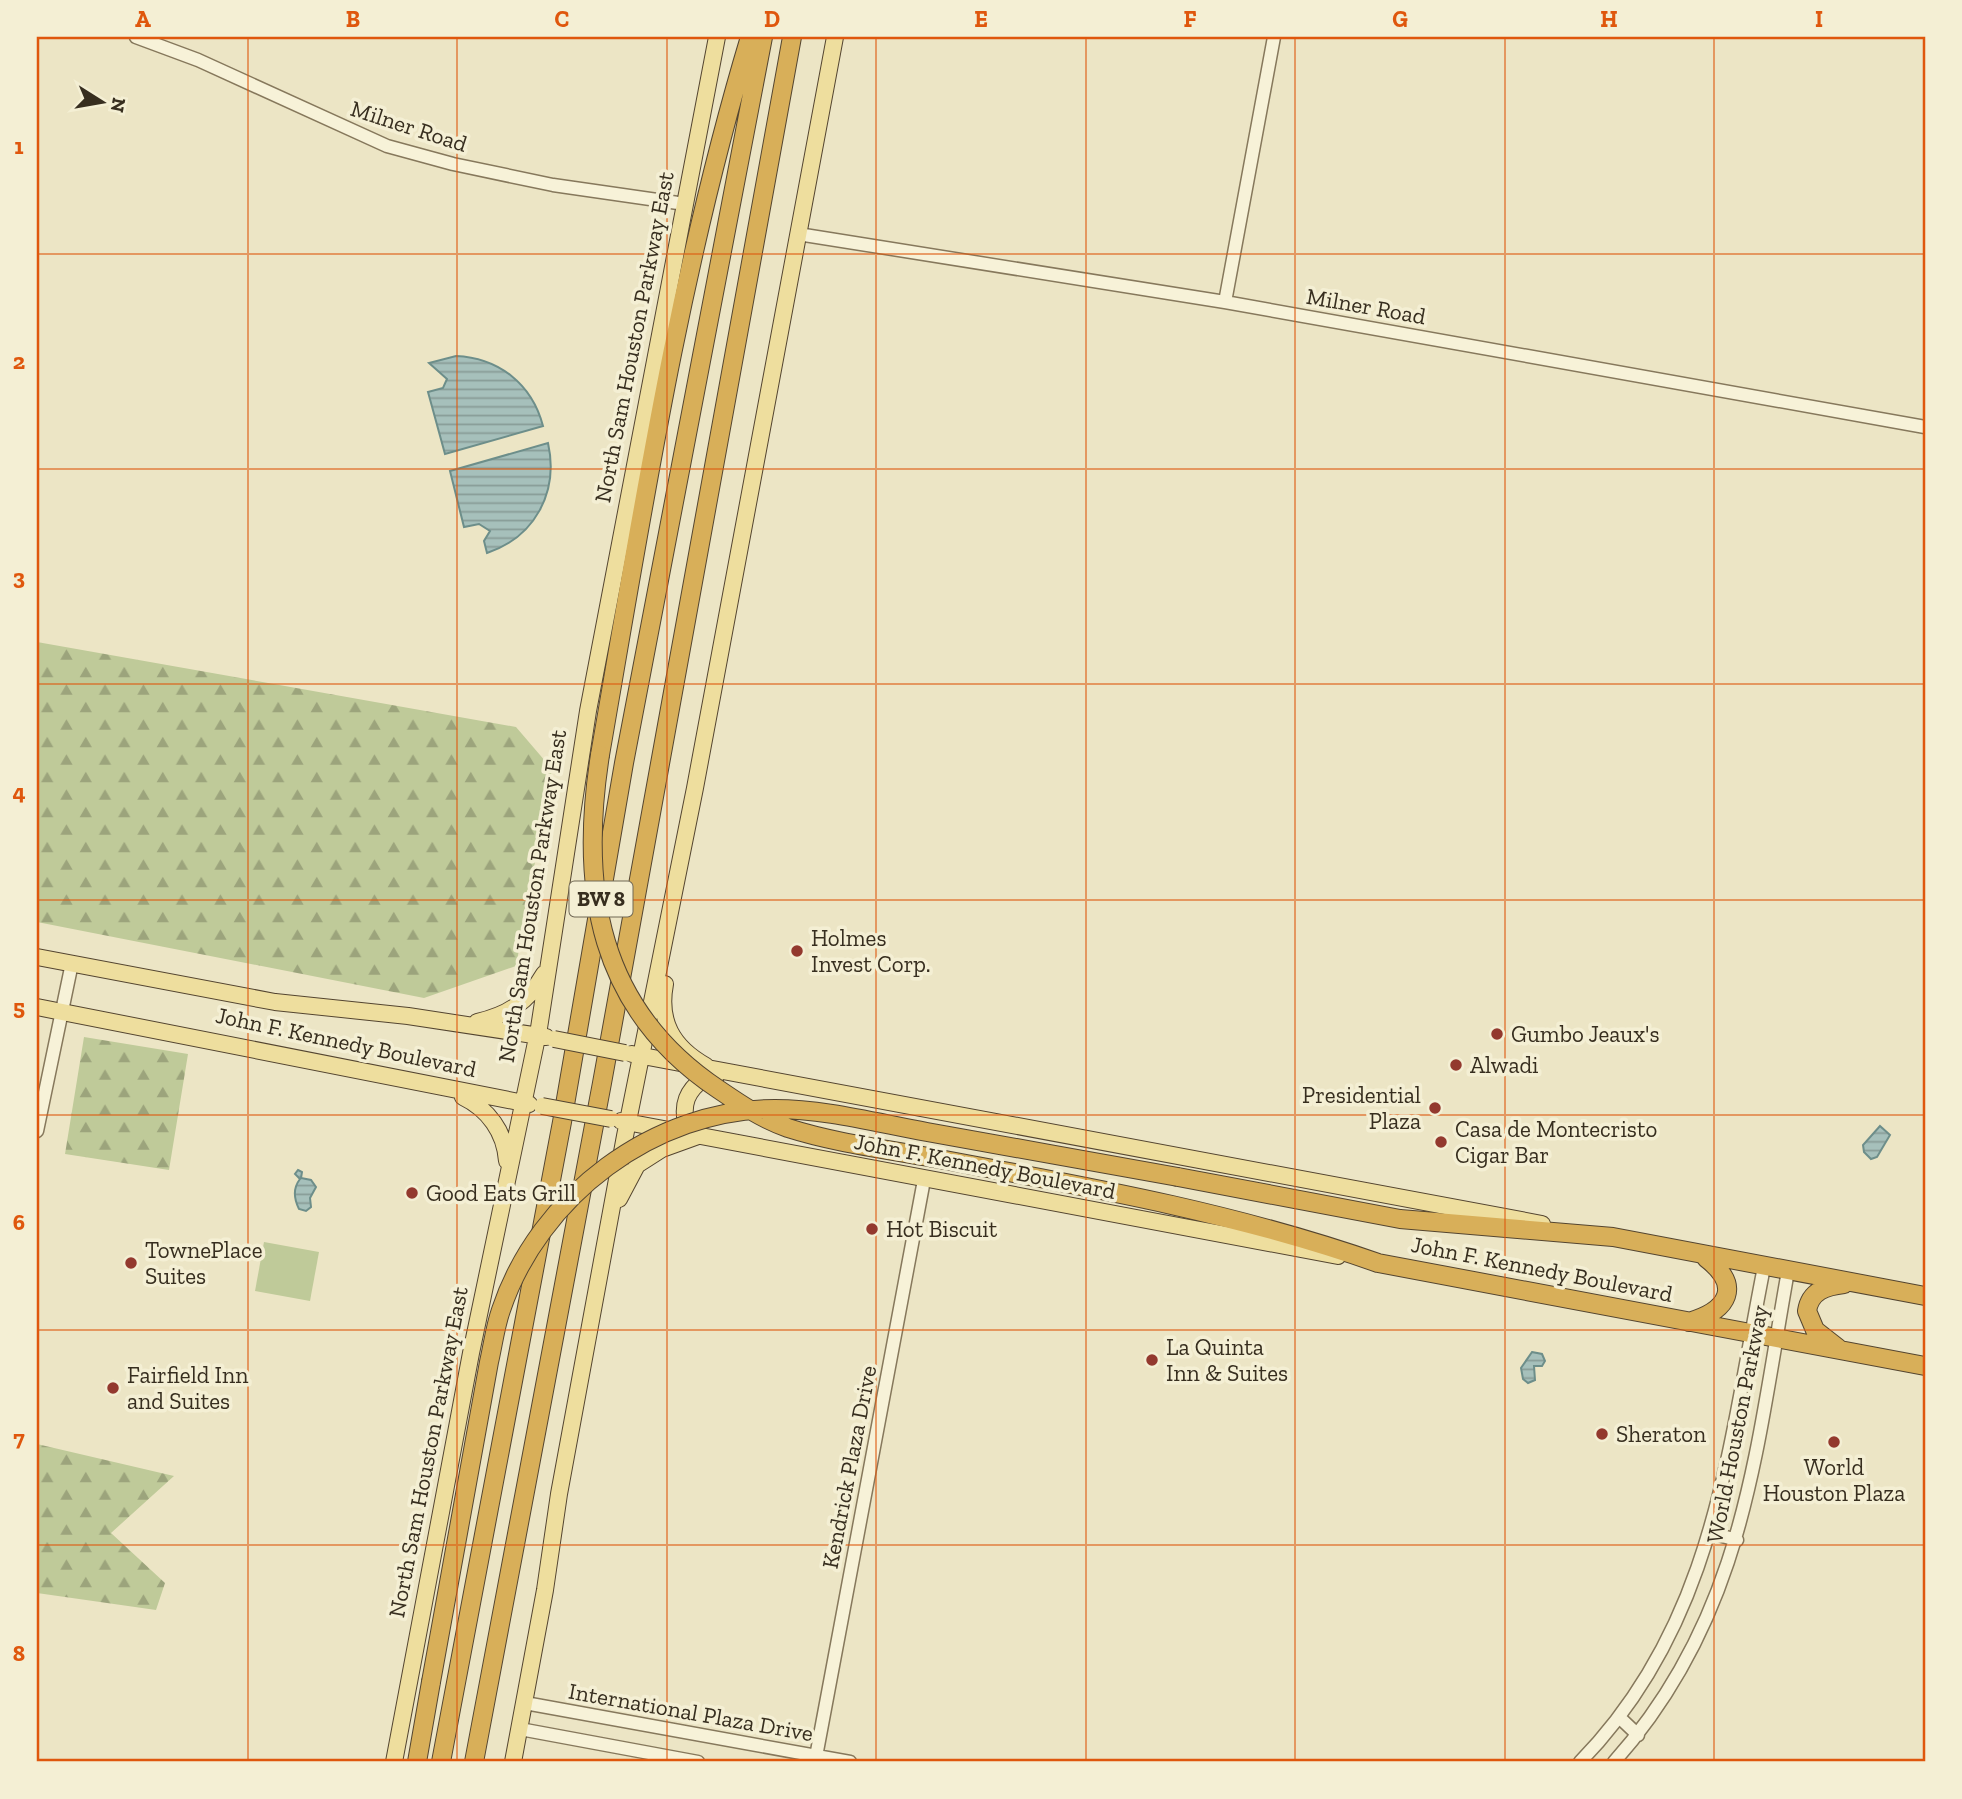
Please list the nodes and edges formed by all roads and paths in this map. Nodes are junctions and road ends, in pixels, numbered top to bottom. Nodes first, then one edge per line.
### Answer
1 (136, 37) edge
2 (716, 37) edge
3 (750, 37) edge
4 (763, 37) edge
5 (792, 37) edge
6 (835, 37) edge
7 (1274, 37) edge
8 (685, 205) junction
9 (798, 234) junction
10 (1225, 302) junction
11 (1925, 426) edge
12 (677, 881) junction
13 (37, 957) edge
14 (72, 963) junction
15 (550, 963) junction
16 (37, 1007) edge
17 (62, 1011) junction
18 (469, 1024) junction
19 (537, 1036) junction
20 (633, 1054) junction
21 (714, 1070) junction
22 (818, 1089) junction
23 (448, 1090) junction
24 (521, 1102) junction
25 (628, 1122) junction
26 (37, 1131) edge
27 (700, 1135) junction
28 (508, 1174) junction
29 (924, 1180) junction
30 (611, 1214) junction
31 (1614, 1237) junction
32 (1704, 1256) junction
33 (1378, 1263) junction
34 (1764, 1267) junction
35 (1788, 1271) junction
36 (1851, 1283) junction
37 (1925, 1297) edge
38 (1689, 1322) junction
39 (1751, 1333) junction
40 (1776, 1339) junction
41 (1843, 1352) junction
42 (1925, 1366) edge
43 (1711, 1533) junction
44 (1737, 1541) junction
45 (525, 1703) junction
46 (1619, 1717) junction
47 (520, 1729) junction
48 (1638, 1735) junction
49 (816, 1759) edge
50 (394, 1762) edge
51 (417, 1762) edge
52 (441, 1762) edge
53 (474, 1762) edge
54 (513, 1762) edge
55 (698, 1762) edge
56 (850, 1762) edge
57 (1580, 1762) edge
58 (1614, 1762) edge

1 - 8 street, Milner Road
2 - 8 main road, North Sam Houston Parkway East
3 - 33 highway, bridge
4 - 52 highway, BW 8
5 - 53 highway, BW 8
6 - 9 main road
7 - 10 street
8 - 15 main road, North Sam Houston Parkway East
9 - 10 street, Milner Road
9 - 12 main road
10 - 11 street, Milner Road
12 - 20 main road
12 - 21 main road
13 - 14 main road, John F. Kennedy Boulevard
14 - 17 street
14 - 18 main road, John F. Kennedy Boulevard
15 - 18 main road
15 - 19 main road, North Sam Houston Parkway East
16 - 17 main road, John F. Kennedy Boulevard
17 - 23 main road, John F. Kennedy Boulevard
17 - 26 street
18 - 19 main road, John F. Kennedy Boulevard
19 - 20 main road, John F. Kennedy Boulevard, bridge
19 - 24 main road, North Sam Houston Parkway East
20 - 21 main road, John F. Kennedy Boulevard
20 - 25 main road
21 - 22 main road, John F. Kennedy Boulevard
22 - 27 main road
22 - 31 main road, John F. Kennedy Boulevard
23 - 24 main road, John F. Kennedy Boulevard
23 - 28 main road
24 - 25 main road, John F. Kennedy Boulevard, bridge
24 - 28 main road, North Sam Houston Parkway East
25 - 27 main road, John F. Kennedy Boulevard
25 - 30 main road
27 - 29 main road, John F. Kennedy Boulevard
27 - 30 main road
28 - 50 main road, North Sam Houston Parkway East
29 - 33 main road, John F. Kennedy Boulevard
29 - 49 street, Kendrick Plaza Drive
30 - 45 main road
31 - 32 highway, John F. Kennedy Boulevard
31 - 51 highway, bridge
32 - 34 highway, John F. Kennedy Boulevard
32 - 38 highway
33 - 38 highway, John F. Kennedy Boulevard
34 - 35 highway, John F. Kennedy Boulevard
34 - 39 street, World Houston Parkway
35 - 36 highway, John F. Kennedy Boulevard
35 - 40 street, World Houston Parkway
36 - 37 highway, John F. Kennedy Boulevard
36 - 41 highway
38 - 39 highway, John F. Kennedy Boulevard
39 - 40 highway, John F. Kennedy Boulevard
39 - 43 street, World Houston Parkway
40 - 41 highway, John F. Kennedy Boulevard
40 - 44 street, World Houston Parkway
41 - 42 highway, John F. Kennedy Boulevard
43 - 44 street
43 - 46 street, World Houston Parkway
44 - 48 street, World Houston Parkway
45 - 47 main road
45 - 49 street, International Plaza Drive
46 - 48 street
46 - 57 street, World Houston Parkway
47 - 54 main road
47 - 55 street
48 - 58 street, World Houston Parkway
49 - 56 street, International Plaza Drive

